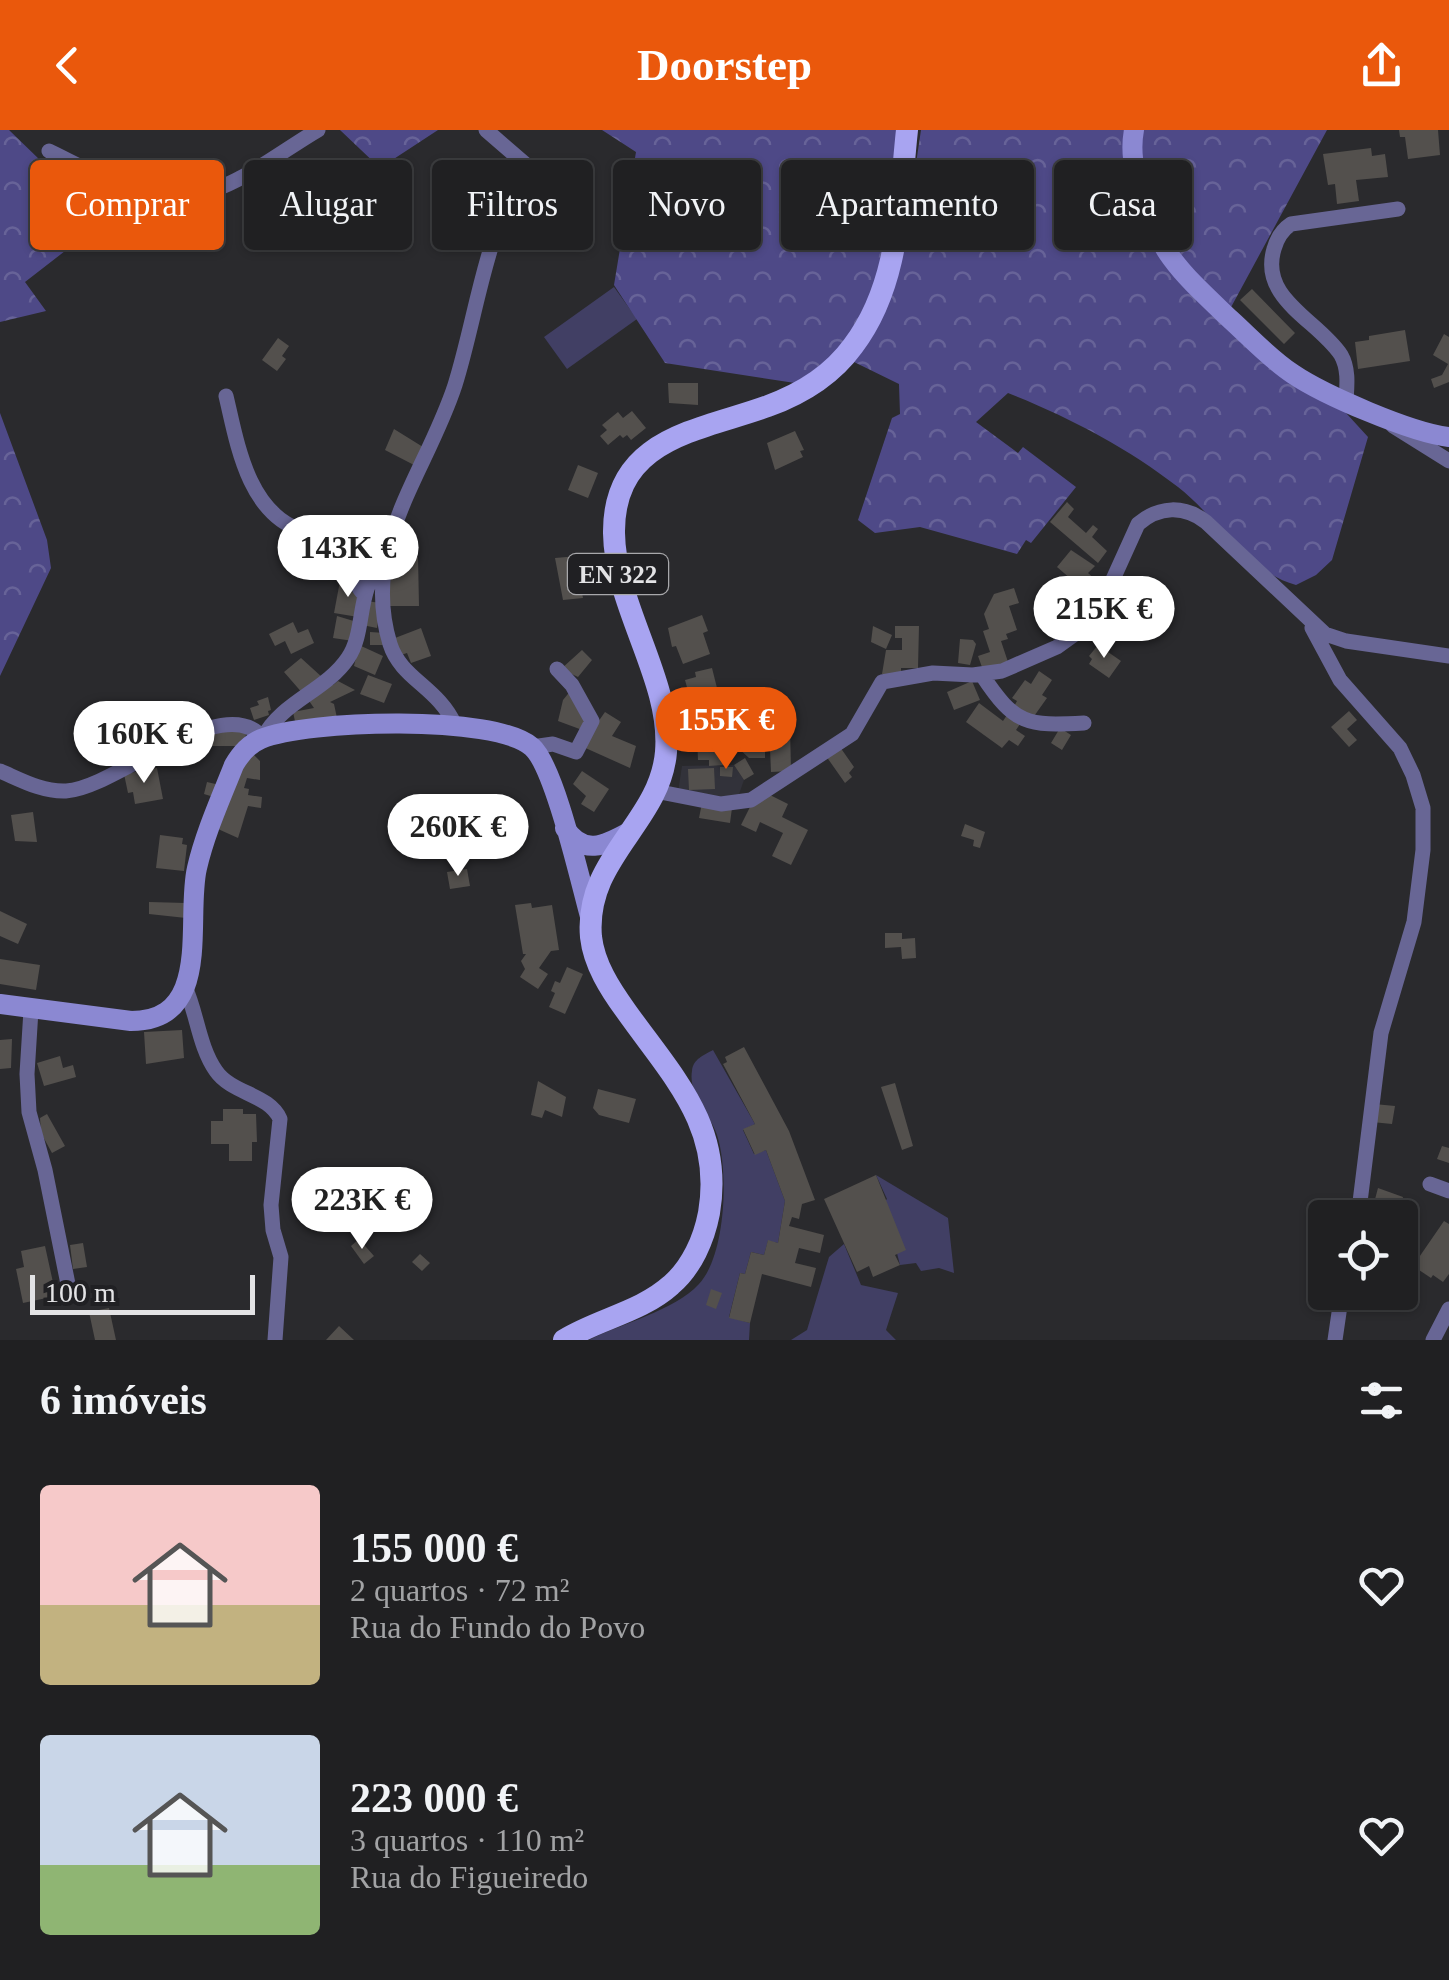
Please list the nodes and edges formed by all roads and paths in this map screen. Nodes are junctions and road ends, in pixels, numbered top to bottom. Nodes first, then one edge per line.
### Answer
1 (318, 130) edge
2 (486, 130) edge
3 (907, 130) edge
4 (1134, 130) edge
5 (49, 151) dead end
6 (1398, 209) dead end
7 (226, 396) dead end
8 (1342, 399) junction
9 (1367, 409) junction
10 (1449, 437) edge
11 (1449, 461) edge
12 (383, 565) junction
13 (365, 594) junction
14 (1304, 616) junction
15 (1449, 656) edge
16 (558, 669) dead end
17 (982, 675) junction
18 (1084, 724) dead end
19 (455, 726) junction
20 (263, 738) junction
21 (532, 747) junction
22 (0, 771) edge
23 (655, 791) junction
24 (629, 832) junction
25 (568, 837) junction
26 (602, 874) junction
27 (591, 921) junction
28 (185, 987) junction
29 (0, 1004) edge
30 (31, 1010) junction
31 (1430, 1184) dead end
32 (1449, 1191) edge
33 (1360, 1200) edge
34 (70, 1294) dead end
35 (1449, 1309) edge
36 (1339, 1310) edge
37 (275, 1340) edge
38 (564, 1340) edge
39 (1335, 1340) edge
40 (1433, 1340) edge

1 - 5 street
2 - 12 street
3 - 23 main road, EN 322
4 - 8 street
6 - 8 street
7 - 13 street
8 - 9 street
9 - 10 street
9 - 11 street
12 - 13 street
12 - 19 street
13 - 20 street
14 - 15 street
14 - 17 street
14 - 33 street
16 - 21 street
17 - 18 street
17 - 23 street
19 - 20 street
19 - 21 street
20 - 22 street
20 - 28 street
21 - 25 street
23 - 24 main road, EN 322
24 - 25 street
24 - 26 main road, EN 322
25 - 26 street
25 - 27 street
26 - 27 main road, EN 322
27 - 38 main road, EN 322
28 - 30 street
28 - 37 street
29 - 30 street
30 - 34 street
31 - 32 street
35 - 40 street
36 - 39 street

